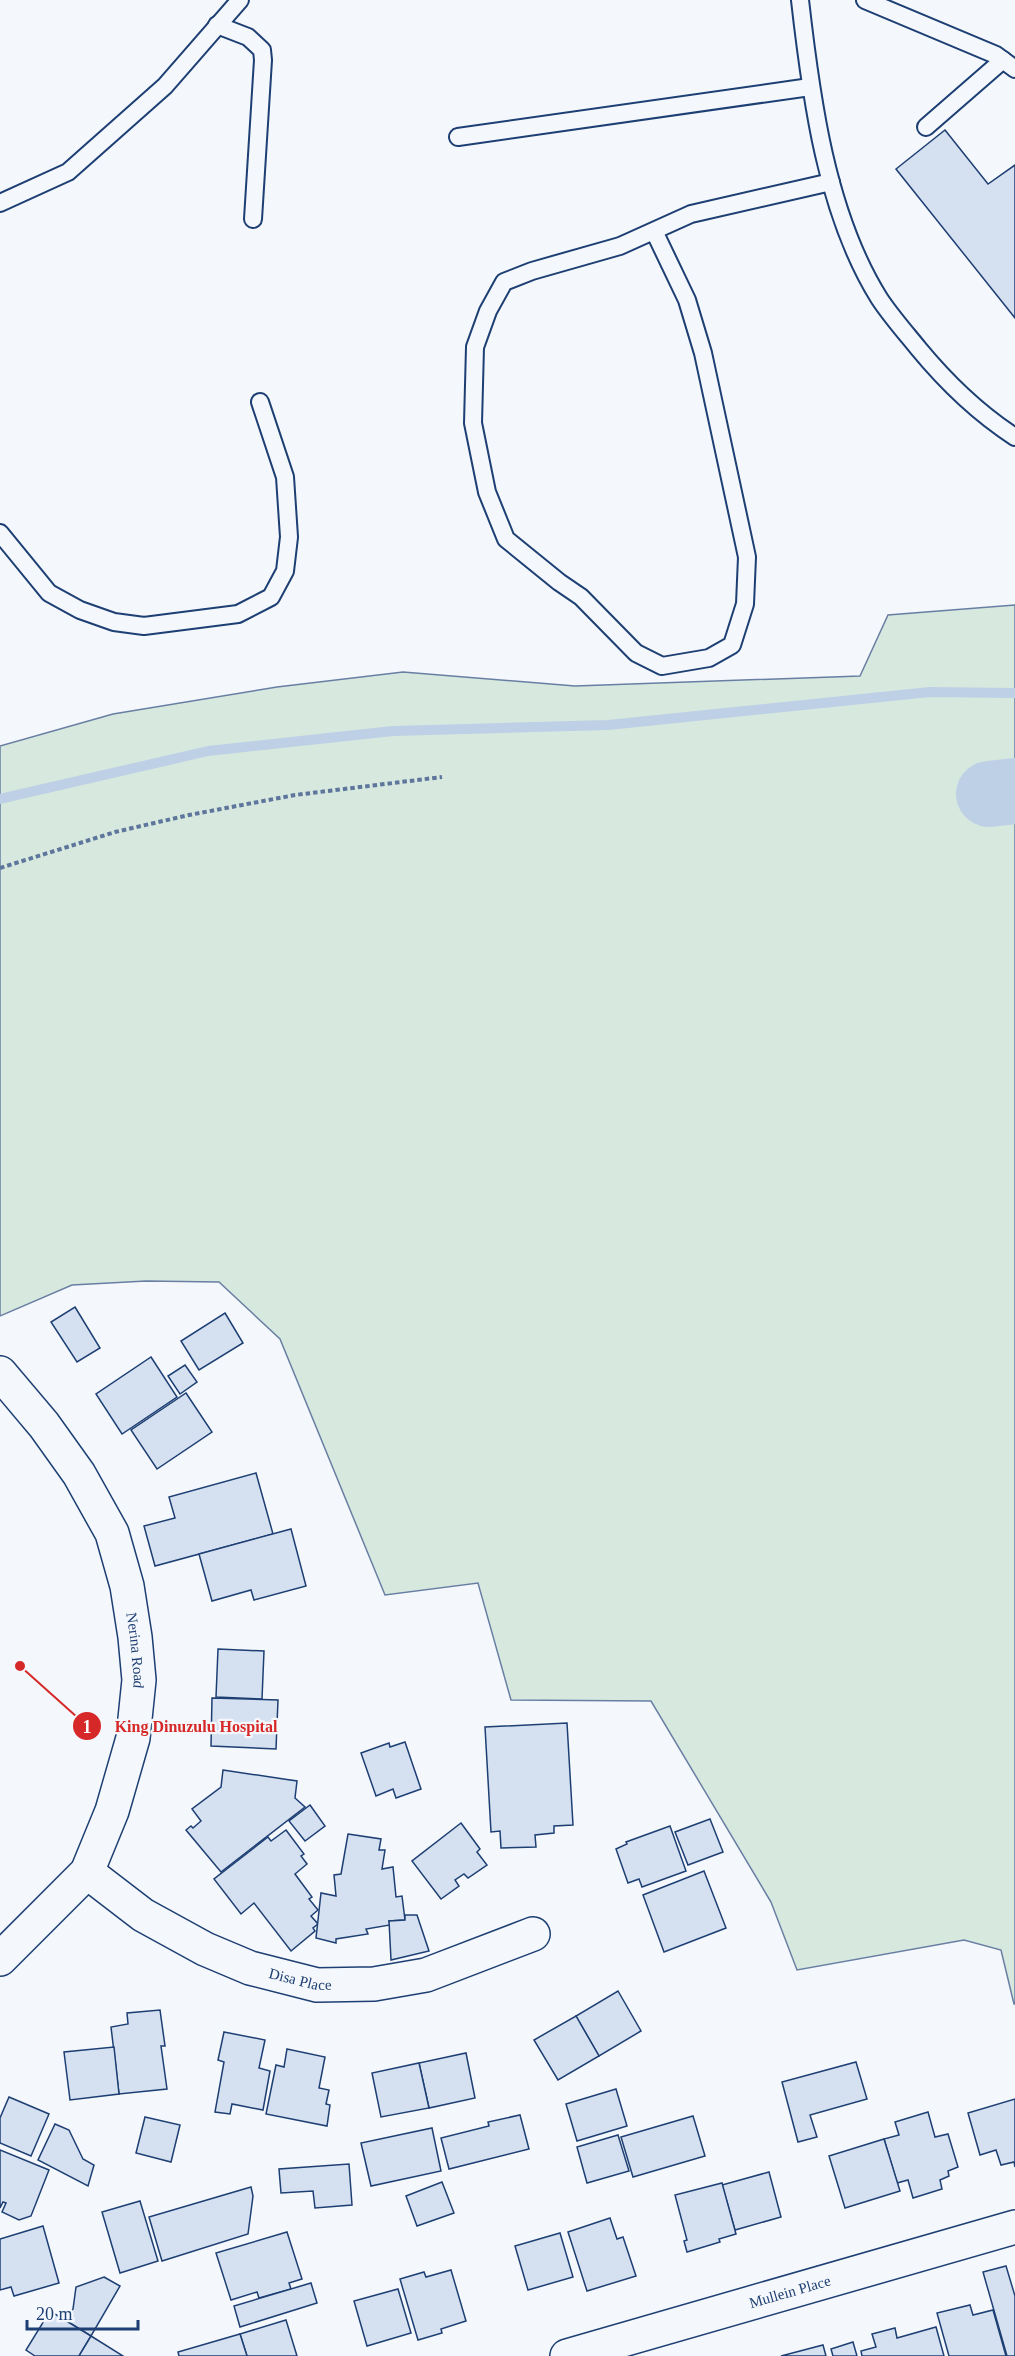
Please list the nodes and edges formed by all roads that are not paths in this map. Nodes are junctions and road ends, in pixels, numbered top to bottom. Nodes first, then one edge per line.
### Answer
1 (240, 0) edge
2 (800, 0) edge
3 (865, 0) edge
4 (217, 25) junction
5 (1009, 65) edge
6 (810, 87) junction
7 (926, 128) dead end
8 (458, 137) dead end
9 (831, 182) junction
10 (0, 203) edge
11 (253, 219) dead end
12 (654, 231) junction
13 (260, 402) dead end
14 (1015, 437) edge
15 (0, 533) edge
16 (0, 1373) edge
17 (87, 1872) junction
18 (533, 1934) dead end
19 (0, 1959) edge
20 (1015, 2227) edge
21 (567, 2356) edge

1 - 4 lane
2 - 6 lane
3 - 5 lane
4 - 10 lane
4 - 11 lane
5 - 7 lane
6 - 8 lane
6 - 9 lane
9 - 12 lane
9 - 14 lane
12 - 12 lane
13 - 15 lane
16 - 17 street, Nerina Road
17 - 18 street, Disa Place
17 - 19 street, Nerina Road
20 - 21 street, Mullein Place

